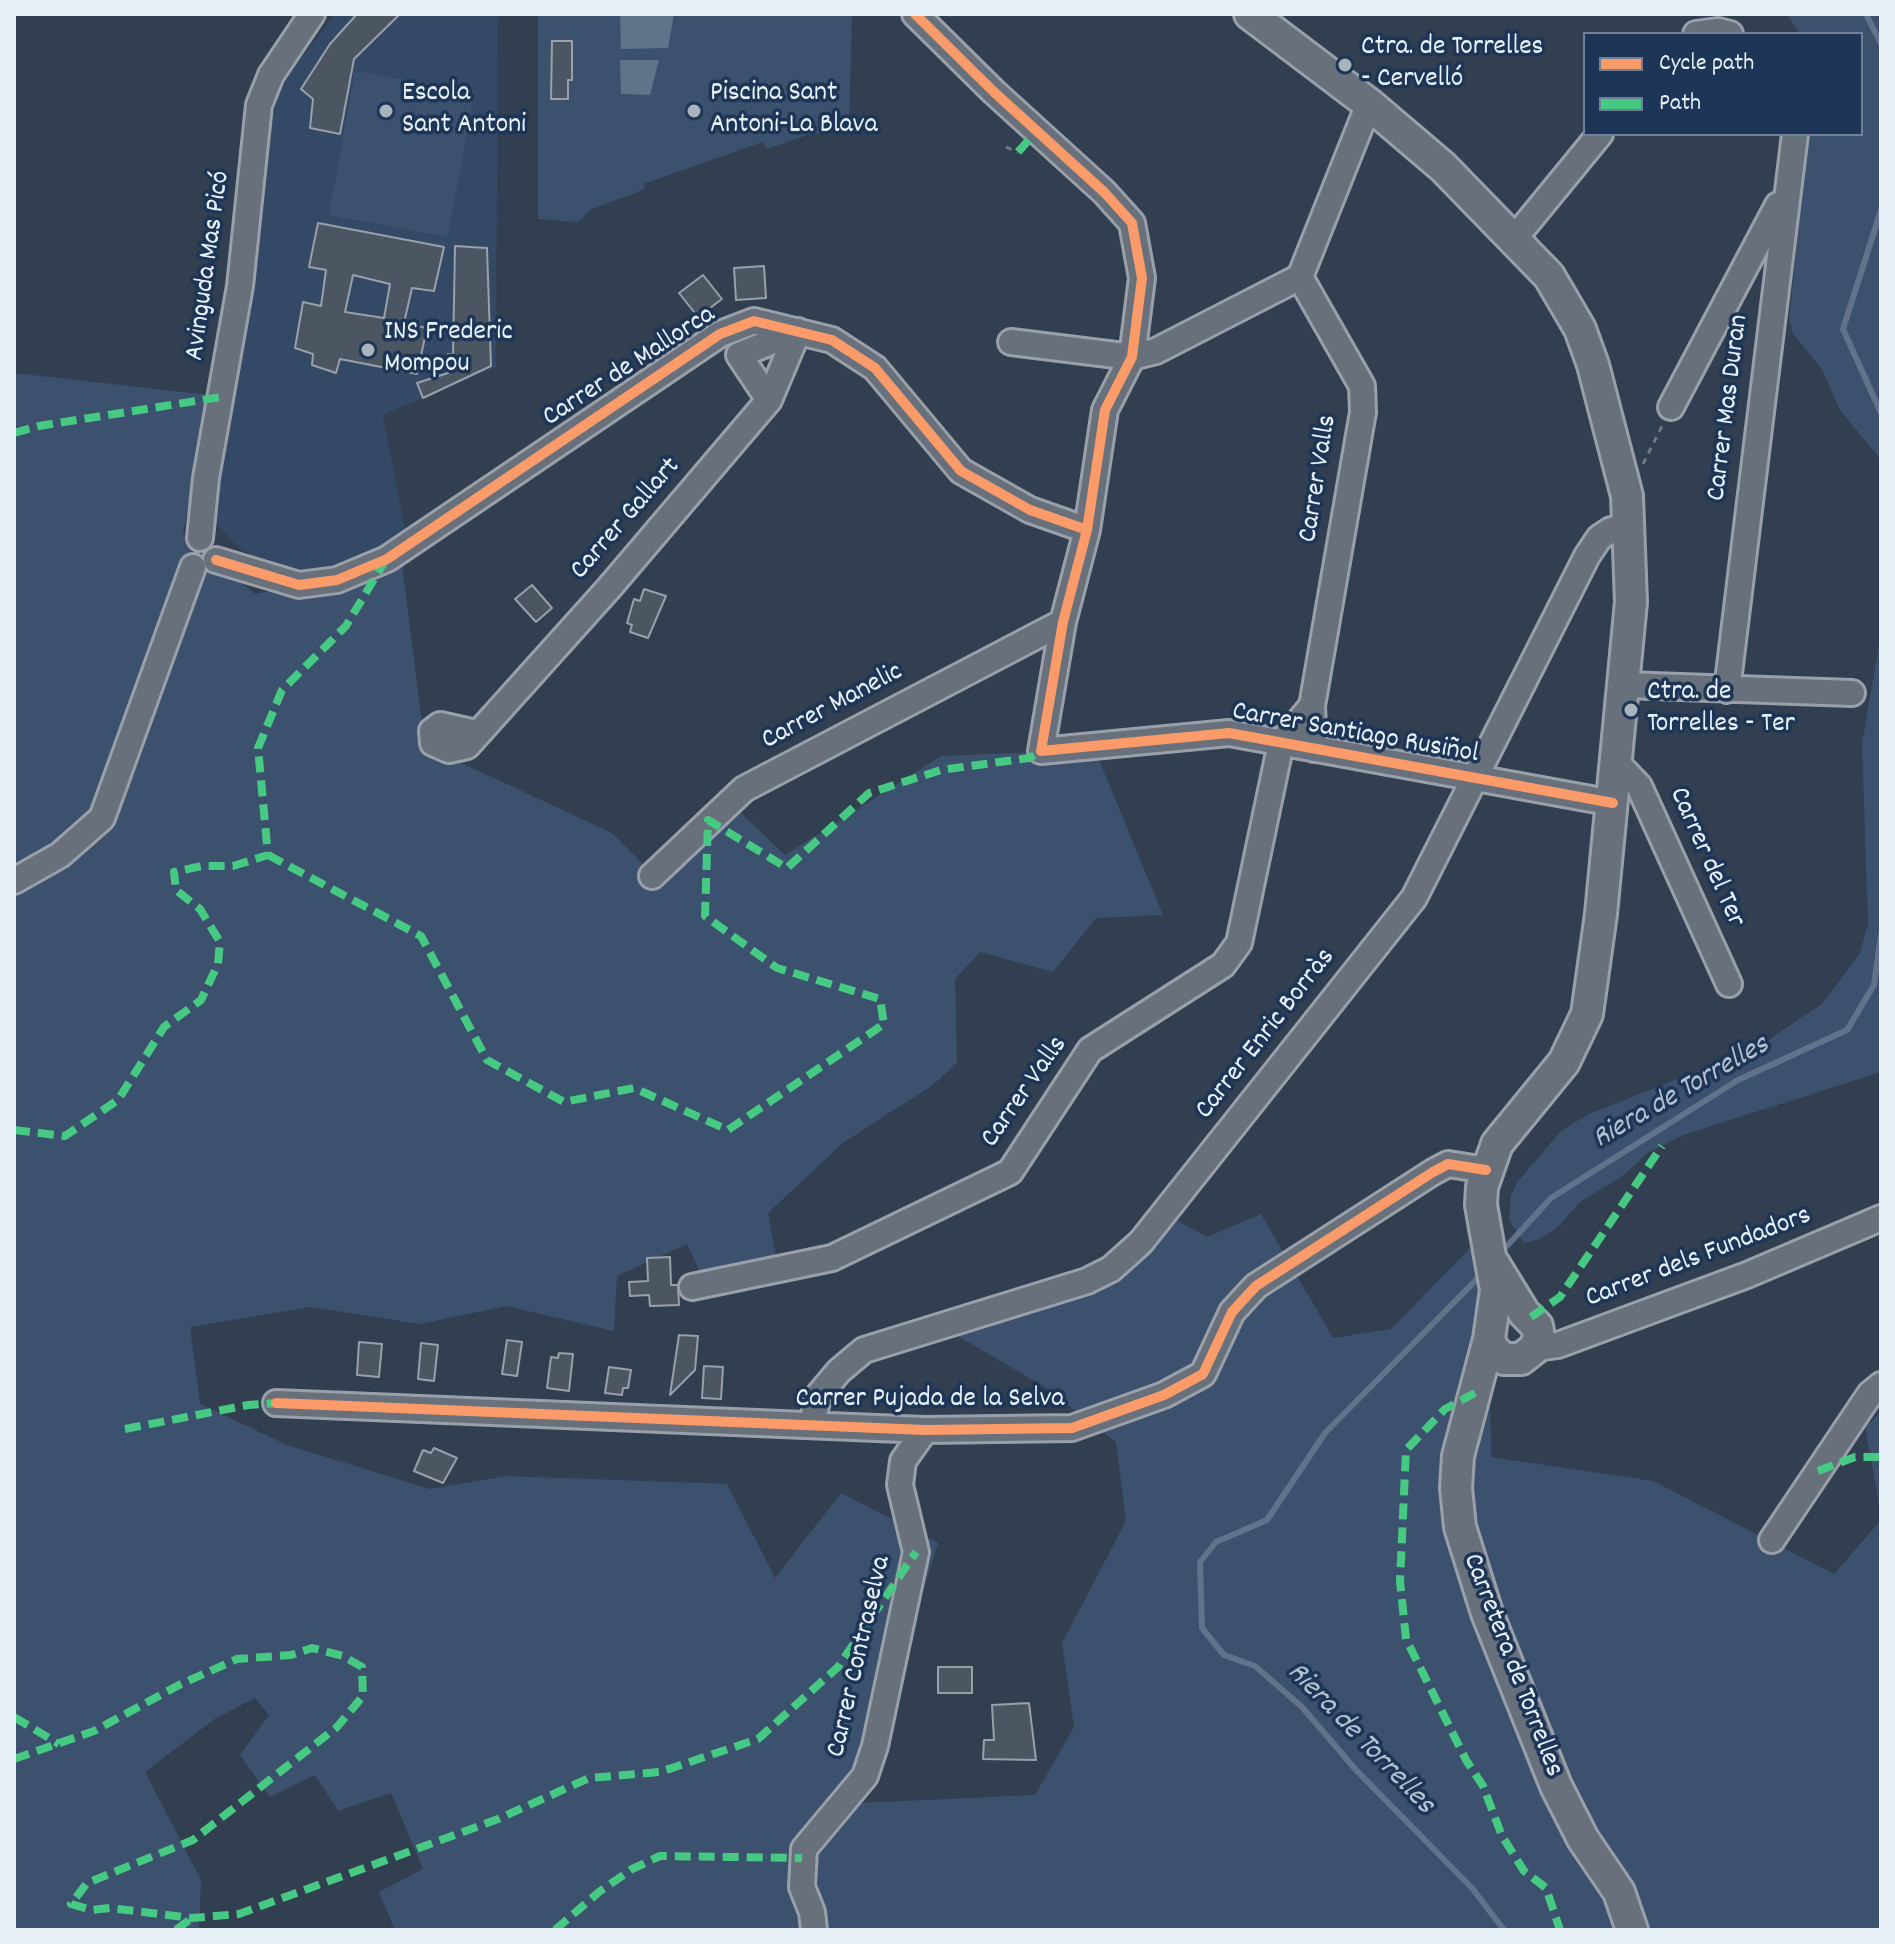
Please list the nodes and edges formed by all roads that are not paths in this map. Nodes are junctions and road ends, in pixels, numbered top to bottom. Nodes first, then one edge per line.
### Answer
1 (312, 14) edge
2 (915, 14) edge
3 (1250, 14) edge
4 (1369, 104) junction
5 (1598, 136) edge
6 (1795, 136) edge
7 (1785, 193) junction
8 (1514, 239) junction
9 (1300, 277) junction
10 (798, 331) junction
11 (1011, 342) dead end
12 (1132, 357) junction
13 (769, 400) junction
14 (1671, 407) road end
15 (1629, 527) junction
16 (1087, 530) junction
17 (204, 563) junction
18 (1063, 622) junction
19 (1624, 685) junction
20 (1727, 690) junction
21 (1852, 693) dead end
22 (1312, 706) junction
23 (476, 733) dead end
24 (1281, 743) junction
25 (1314, 749) junction
26 (1617, 763) junction
27 (1474, 780) junction
28 (1613, 803) junction
29 (652, 876) dead end
30 (14, 881) edge
31 (1729, 984) dead end
32 (1486, 1170) junction
33 (1881, 1218) edge
34 (1494, 1264) junction
35 (692, 1287) dead end
36 (1507, 1342) junction
37 (1881, 1385) edge
38 (276, 1403) dead end
39 (812, 1425) junction
40 (925, 1430) junction
41 (1772, 1540) dead end
42 (814, 1930) edge
43 (1632, 1930) edge

1 - 17 street, Avinguda Mas Picó
2 - 12 street
3 - 4 main road
4 - 8 main road
4 - 9 street
5 - 8 street
6 - 7 street, Carrer Mas Duran
7 - 14 street
7 - 20 street, Carrer Mas Duran
8 - 15 main road
9 - 12 street
9 - 22 street, Carrer Valls
10 - 13 street, Carrer Gallart
10 - 13 street
10 - 16 street, Carrer de Mallorca
10 - 17 street, Carrer de Mallorca
11 - 12 street
12 - 16 street
13 - 23 street, Carrer Gallart
15 - 19 main road
15 - 27 street, Carrer Enric Borràs
16 - 18 street
17 - 30 street, Avinguda Mas Picó
18 - 24 street, Carrer Santiago Rusiñol
18 - 29 street, Carrer Manelic
19 - 20 street
19 - 26 main road
20 - 21 street
22 - 24 street, Carrer Valls
22 - 25 street, Carrer Valls
24 - 25 street, Carrer Santiago Rusiñol
24 - 35 street, Carrer Valls
25 - 27 street, Carrer Santiago Rusiñol
26 - 28 main road
26 - 31 street, Carrer del Ter
27 - 28 street, Carrer Santiago Rusiñol
27 - 39 street, Carrer Enric Borràs
28 - 32 main road
32 - 34 main road
32 - 40 street, Carrer Pujada de la Selva
33 - 36 street, Carrer dels Fundadors
34 - 36 main road, Carretera de Torrelles
34 - 36 main road
36 - 43 main road, Carretera de Torrelles
37 - 41 street
38 - 39 street, Carrer Pujada de la Selva
39 - 40 street, Carrer Pujada de la Selva
40 - 42 street, Carrer Contraselva

